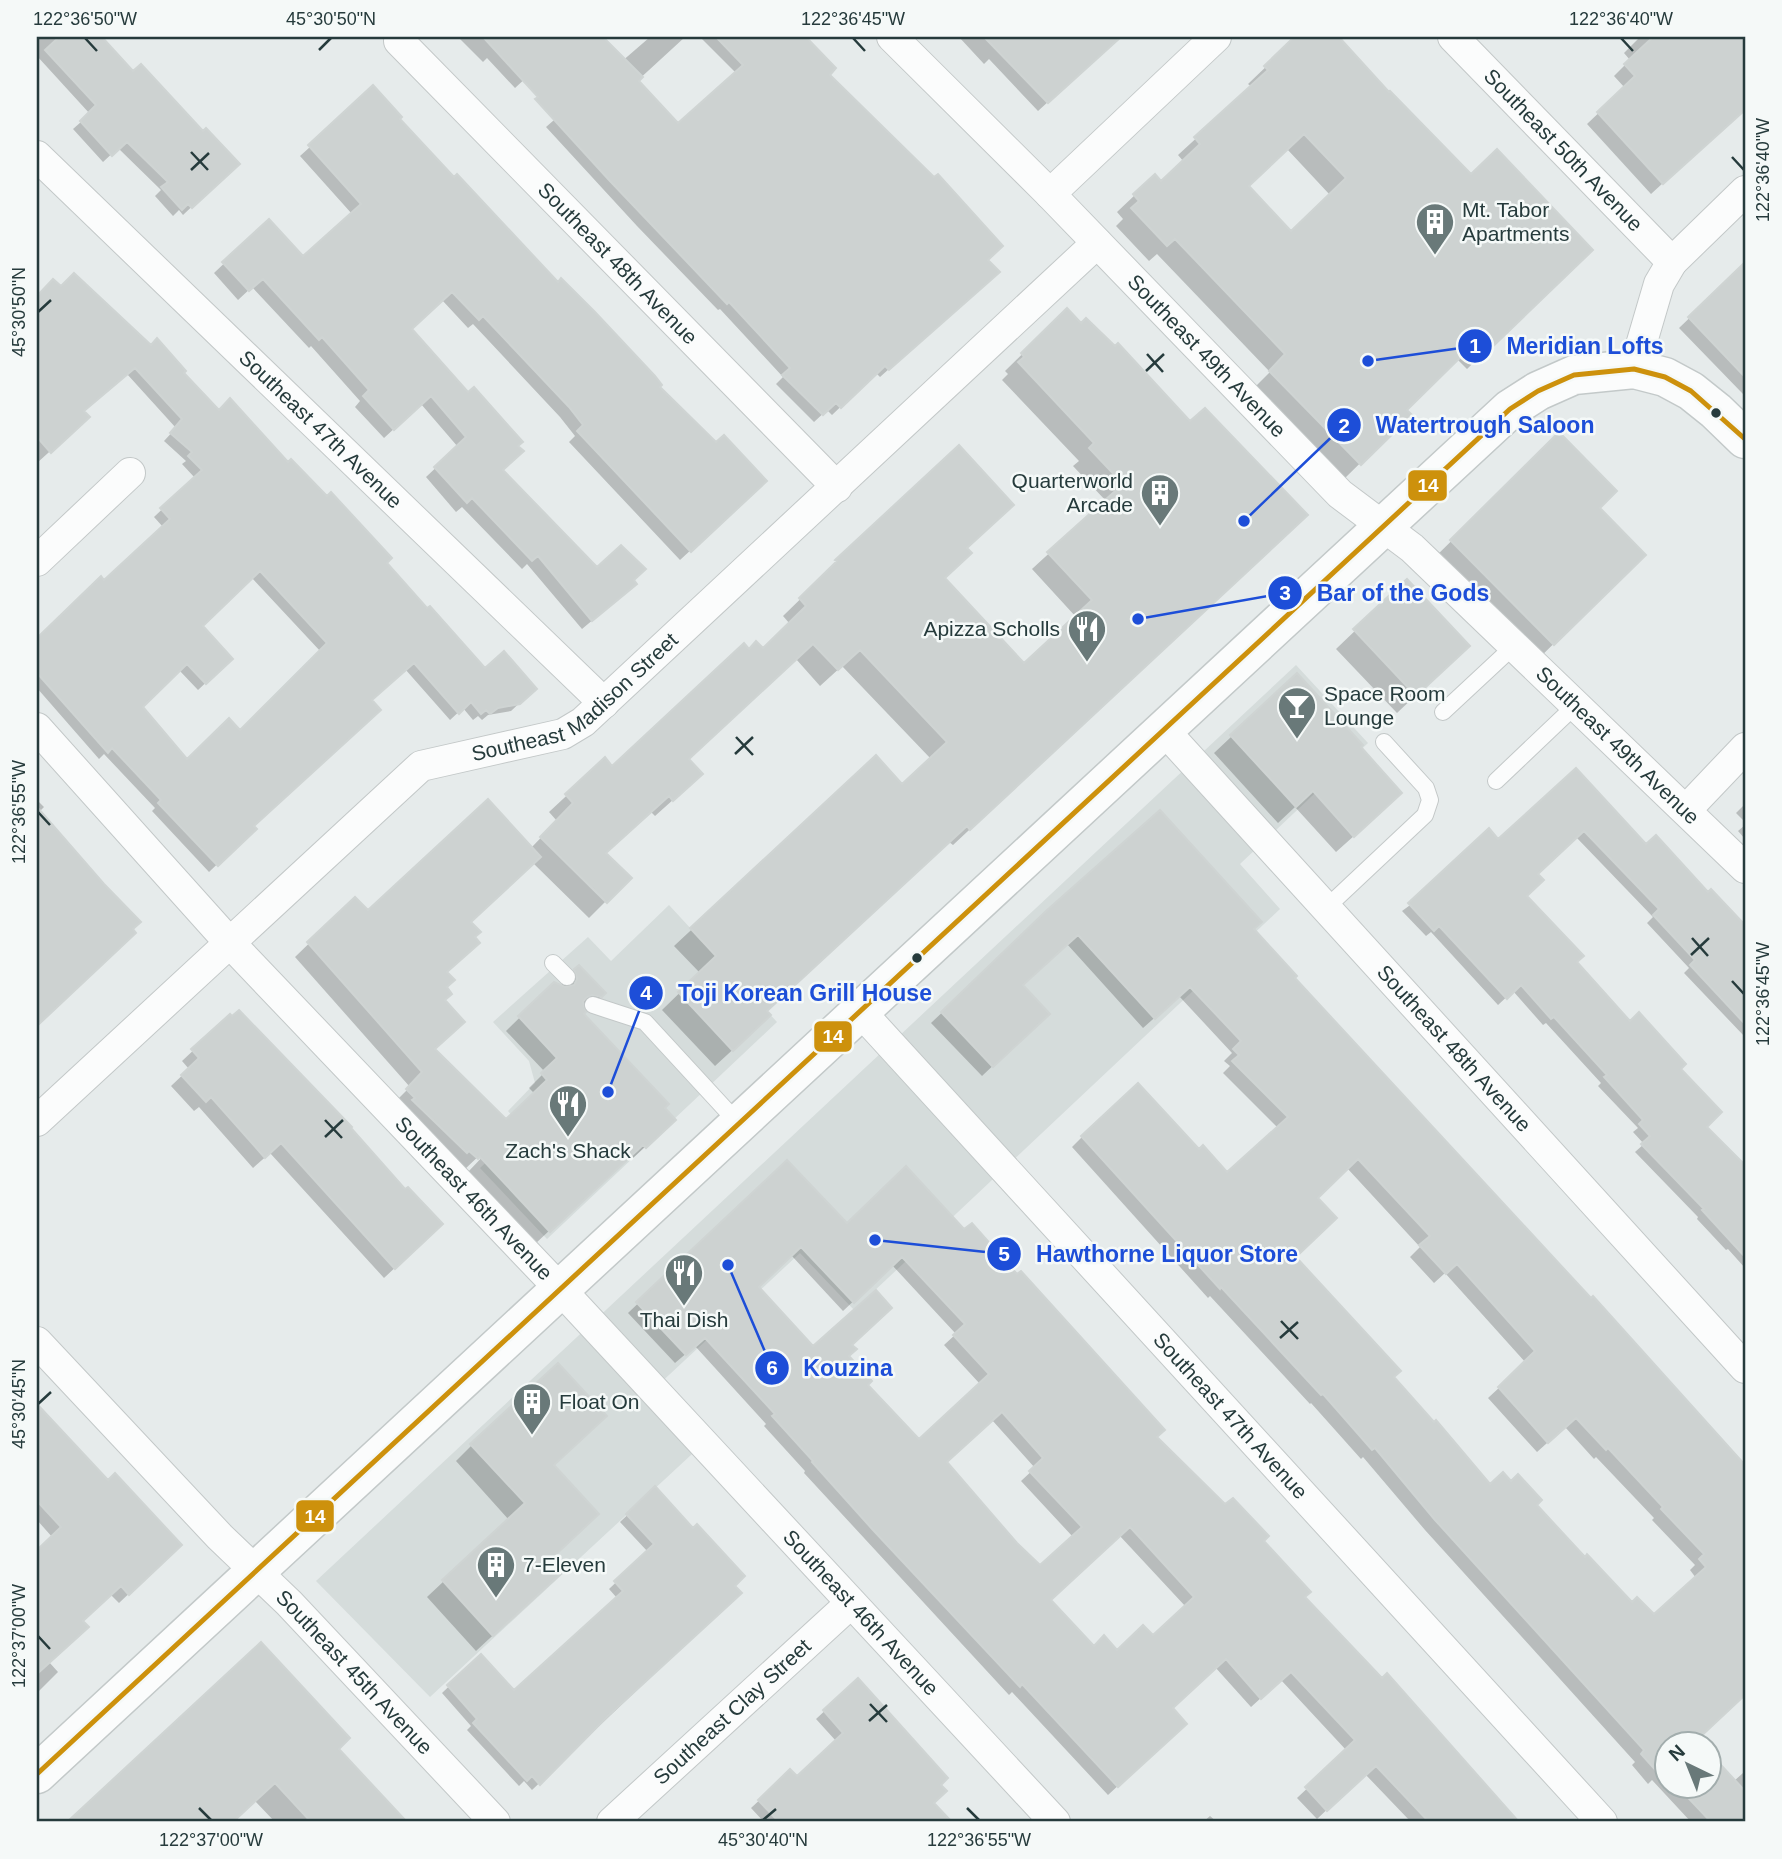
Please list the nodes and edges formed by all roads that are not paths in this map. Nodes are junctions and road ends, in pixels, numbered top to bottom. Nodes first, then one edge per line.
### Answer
1 (892, 37) edge
2 (1216, 37) edge
3 (1453, 37) edge
4 (399, 41) dead end
5 (37, 156) edge
6 (1745, 191) edge
7 (1050, 194) junction
8 (1097, 243) junction
9 (1672, 262) junction
10 (1634, 369) junction
11 (1745, 439) edge
12 (130, 473) dead end
13 (837, 486) junction
14 (1382, 526) junction
15 (37, 561) edge
16 (1515, 645) junction
17 (604, 703) junction
18 (1577, 704) junction
19 (1443, 712) dead end
20 (37, 728) edge
21 (1163, 729) junction
22 (1384, 742) dead end
23 (1745, 748) edge
24 (1496, 781) dead end
25 (1686, 810) junction
26 (1745, 867) edge
27 (1326, 908) junction
28 (229, 942) junction
29 (553, 963) dead end
30 (567, 977) dead end
31 (593, 1005) dead end
32 (859, 1010) junction
33 (37, 1121) edge
34 (738, 1123) junction
35 (560, 1289) junction
36 (37, 1342) edge
37 (1745, 1368) edge
38 (256, 1571) junction
39 (851, 1603) junction
40 (37, 1774) edge
41 (495, 1822) edge
42 (612, 1822) edge
43 (1055, 1822) edge
44 (1602, 1822) edge

1 - 7 street, Southeast 49th Avenue
2 - 7 street
3 - 9 street, Southeast 50th Avenue
4 - 13 street, Southeast 48th Avenue
5 - 17 street, Southeast 47th Avenue
6 - 9 street
7 - 8 street, Southeast 49th Avenue
8 - 13 street, Southeast Madison Street
8 - 14 street, Southeast 49th Avenue
9 - 10 street
10 - 11 main road
10 - 14 main road
12 - 15 street
13 - 17 street, Southeast Madison Street
14 - 16 street, Southeast 49th Avenue
14 - 21 main road
16 - 18 street, Southeast 49th Avenue
16 - 19 lane
17 - 28 street, Southeast Madison Street
18 - 24 lane
18 - 25 street, Southeast 49th Avenue
20 - 28 street, Southeast 46th Avenue
21 - 27 street, Southeast 48th Avenue
21 - 32 main road
22 - 27 lane
23 - 25 street
25 - 26 street, Southeast 49th Avenue
27 - 37 street, Southeast 48th Avenue
28 - 33 street, Southeast Madison Street
28 - 35 street, Southeast 46th Avenue
29 - 30 lane
31 - 34 lane
32 - 34 main road
32 - 44 street, Southeast 47th Avenue
34 - 35 main road
35 - 38 main road
35 - 39 street, Southeast 46th Avenue
36 - 38 street, Southeast 45th Avenue
38 - 40 main road
38 - 41 street, Southeast 45th Avenue
39 - 42 street, Southeast Clay Street
39 - 43 street, Southeast 46th Avenue

